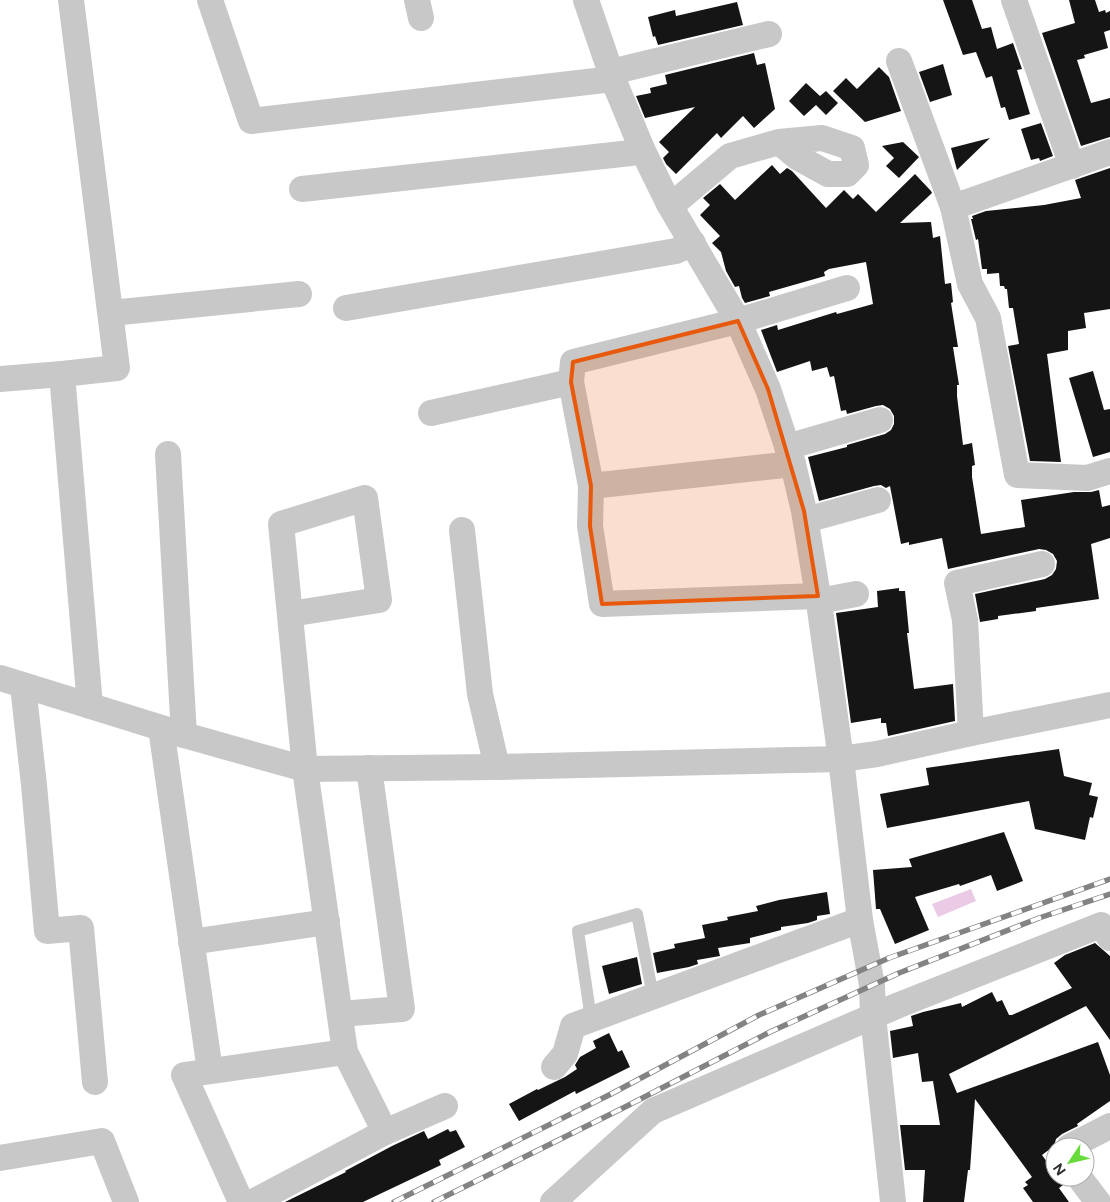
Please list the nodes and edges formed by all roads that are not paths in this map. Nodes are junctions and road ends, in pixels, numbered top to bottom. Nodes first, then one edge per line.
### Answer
1 (71, 0) edge
2 (210, 0) edge
3 (586, 0) edge
4 (1014, 0) edge
5 (769, 34) dead end
6 (899, 61) dead end
7 (612, 76) junction
8 (779, 142) dead end
9 (642, 149) junction
10 (1110, 152) edge
11 (1072, 166) junction
12 (302, 189) dead end
13 (669, 204) junction
14 (953, 207) junction
15 (693, 243) junction
16 (847, 288) dead end
17 (299, 294) dead end
18 (346, 308) dead end
19 (111, 313) junction
20 (738, 321) junction
21 (62, 374) junction
22 (0, 379) edge
23 (571, 382) junction
24 (431, 413) dead end
25 (880, 420) dead end
26 (168, 454) dead end
27 (790, 456) junction
28 (1110, 471) edge
29 (591, 486) junction
30 (878, 500) dead end
31 (806, 520) junction
32 (462, 530) dead end
33 (1029, 560) dead end
34 (856, 594) dead end
35 (819, 598) junction
36 (290, 614) junction
37 (11, 682) edge
38 (1110, 705) edge
39 (90, 706) junction
40 (173, 731) junction
41 (971, 734) junction
42 (841, 759) junction
43 (497, 767) junction
44 (369, 768) junction
45 (305, 769) junction
46 (860, 920) junction
47 (327, 922) junction
48 (1110, 938) edge
49 (191, 942) junction
50 (653, 996) junction
51 (340, 1014) junction
52 (873, 1016) junction
53 (591, 1019) junction
54 (345, 1052) junction
55 (554, 1067) dead end
56 (210, 1072) junction
57 (96, 1082) dead end
58 (445, 1106) dead end
59 (1110, 1126) edge
60 (385, 1132) junction
61 (1089, 1137) edge
62 (0, 1158) edge
63 (1087, 1187) edge
64 (561, 1199) edge
65 (126, 1202) edge
66 (241, 1202) edge
67 (253, 1202) edge
68 (893, 1202) edge
69 (1098, 1202) edge

1 - 19 street
2 - 7 street
3 - 7 street
4 - 11 street
5 - 7 street
6 - 14 street
7 - 9 street
8 - 13 street
9 - 12 street
9 - 13 street
10 - 11 street
11 - 14 street
13 - 15 street
14 - 28 street
15 - 18 street
15 - 20 street
16 - 20 street
17 - 19 street
19 - 21 street
20 - 23 street
20 - 27 street
21 - 22 street
21 - 39 street
23 - 24 street
23 - 29 street
25 - 27 street
26 - 40 street
27 - 29 street
27 - 31 street
29 - 35 street
30 - 31 street
31 - 35 street
32 - 43 street
33 - 41 street
34 - 35 street
35 - 42 street
36 - 36 street
36 - 45 street
37 - 39 street
37 - 57 street
38 - 41 street
39 - 40 street
40 - 45 street
40 - 49 street
41 - 42 street
42 - 43 street
42 - 46 street
43 - 44 street
44 - 45 street
44 - 51 street
45 - 47 street
46 - 50 street
46 - 52 street
47 - 49 street
47 - 51 street
48 - 52 street
49 - 56 street
50 - 53 street
50 - 53 lane
51 - 54 street
52 - 64 street
52 - 68 street
53 - 55 street
54 - 56 street
54 - 60 street
56 - 66 street
58 - 60 street
59 - 61 street
60 - 67 street
62 - 65 street
63 - 69 street

